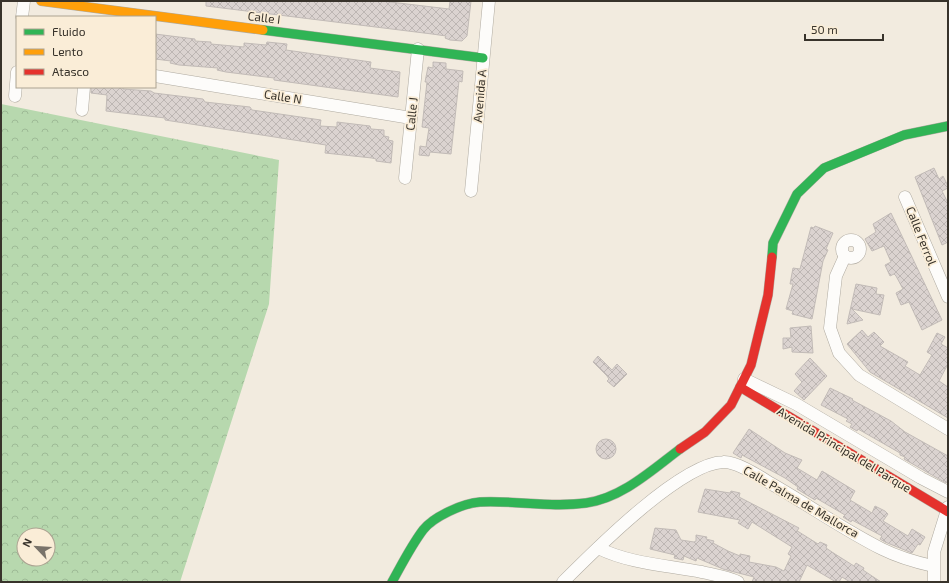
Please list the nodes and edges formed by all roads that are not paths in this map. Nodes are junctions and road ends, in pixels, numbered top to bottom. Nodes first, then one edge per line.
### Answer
1 (24, 1) edge
2 (41, 1) edge
3 (490, 1) edge
4 (94, 13) edge
5 (22, 16) edge
6 (121, 16) edge
7 (156, 20) edge
8 (418, 49) junction
9 (483, 58) junction
10 (156, 76) edge
11 (16, 84) edge
12 (84, 88) edge
13 (15, 96) dead end
14 (82, 110) dead end
15 (411, 118) junction
16 (948, 126) edge
17 (405, 178) dead end
18 (470, 190) dead end
19 (905, 197) dead end
20 (845, 256) dead end
21 (948, 297) edge
22 (742, 383) junction
23 (948, 429) edge
24 (948, 492) edge
25 (947, 510) edge
26 (598, 548) junction
27 (933, 566) junction
28 (392, 582) edge
29 (563, 582) edge
30 (738, 582) edge
31 (934, 582) edge

1 - 5 street
2 - 4 street, Calle I
3 - 9 street, Avenida A
4 - 6 street, Calle I
7 - 8 street, Calle I
8 - 9 street, Calle I
8 - 15 street, Calle J
9 - 18 street, Avenida A
10 - 15 street, Calle N
11 - 13 street
12 - 14 street
15 - 17 street, Calle J
16 - 22 street
19 - 21 street, Calle Ferrol
20 - 23 street
22 - 24 street, Avenida Principal del Parque
22 - 25 street, Avenida Principal del Parque
22 - 28 street
25 - 27 street
26 - 27 street, Calle Palma de Mallorca
26 - 29 street, Calle Palma de Mallorca
26 - 30 street
27 - 31 street

